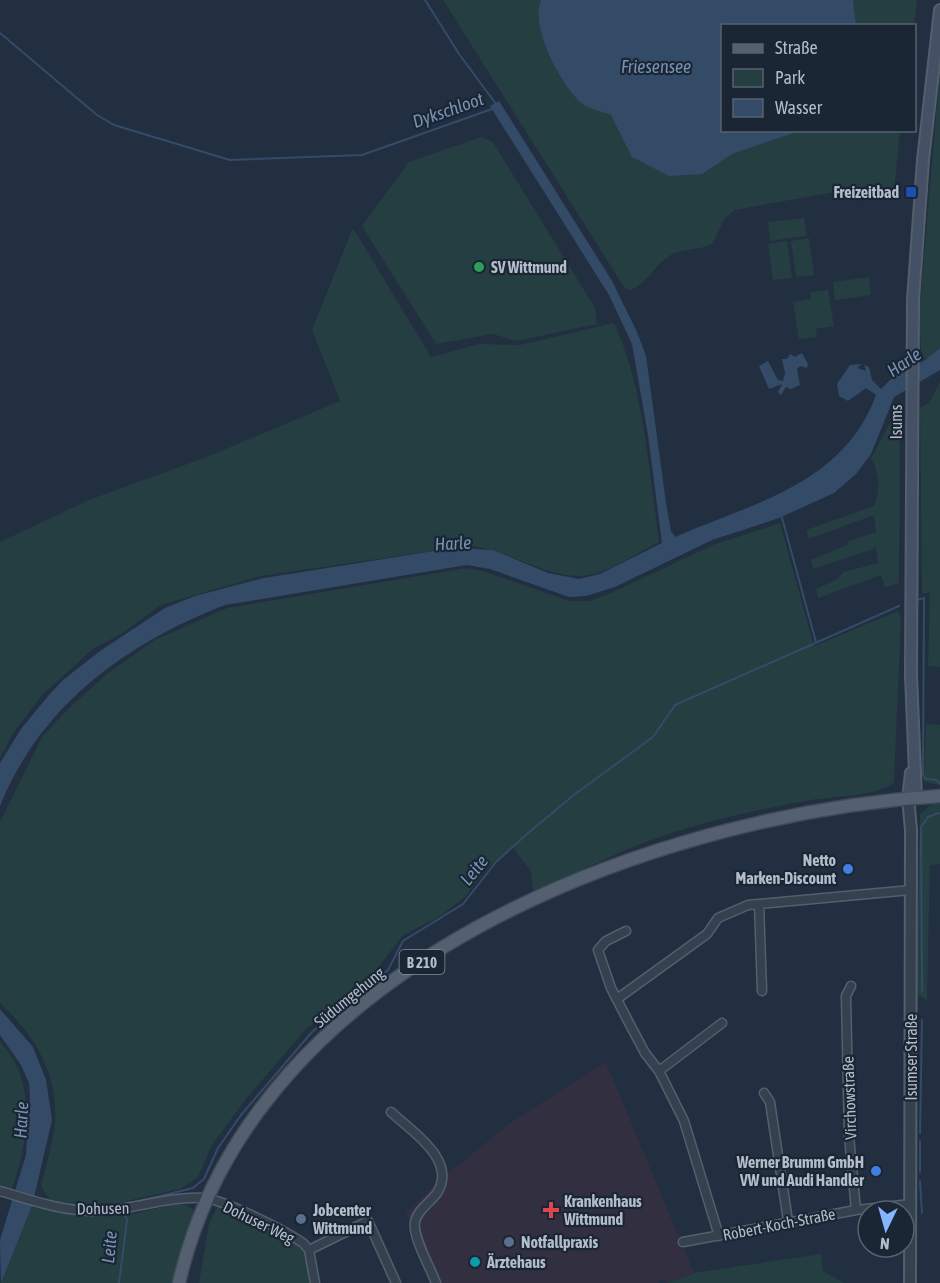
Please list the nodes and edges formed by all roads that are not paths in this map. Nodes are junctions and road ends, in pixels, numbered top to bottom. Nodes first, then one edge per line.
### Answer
1 (940, 10) edge
2 (940, 796) edge
3 (912, 798) junction
4 (910, 890) junction
5 (759, 904) junction
6 (626, 931) dead end
7 (850, 986) dead end
8 (762, 991) dead end
9 (617, 999) junction
10 (722, 1023) dead end
11 (659, 1071) junction
12 (764, 1093) dead end
13 (391, 1112) dead end
14 (0, 1191) edge
15 (208, 1199) junction
16 (910, 1199) edge
17 (856, 1210) joint
18 (788, 1221) junction
19 (719, 1236) junction
20 (683, 1242) dead end
21 (309, 1250) junction
22 (910, 1259) edge
23 (179, 1283) edge
24 (315, 1283) edge
25 (396, 1283) edge
26 (436, 1283) edge
27 (910, 1283) edge

1 - 3 main road, Isums
2 - 3 main road, B 210
3 - 4 street, Isumser Straße
3 - 15 main road, Südumgehung / B 210
4 - 5 street
4 - 16 street, Isumser Straße
5 - 8 street
5 - 9 street
6 - 9 street
7 - 17 street, Virchowstraße
9 - 11 street
10 - 11 street
11 - 19 street
12 - 18 street
13 - 26 street
14 - 15 street, Dohusen
15 - 21 street, Dohuser Weg
15 - 23 main road, Südumgehung / B 210
17 - 18 street, Robert-Koch-Straße
18 - 19 street, Robert-Koch-Straße
19 - 20 street, Robert-Koch-Straße
21 - 24 street, Dohuser Weg
21 - 25 street
22 - 27 street, Isumser Straße

